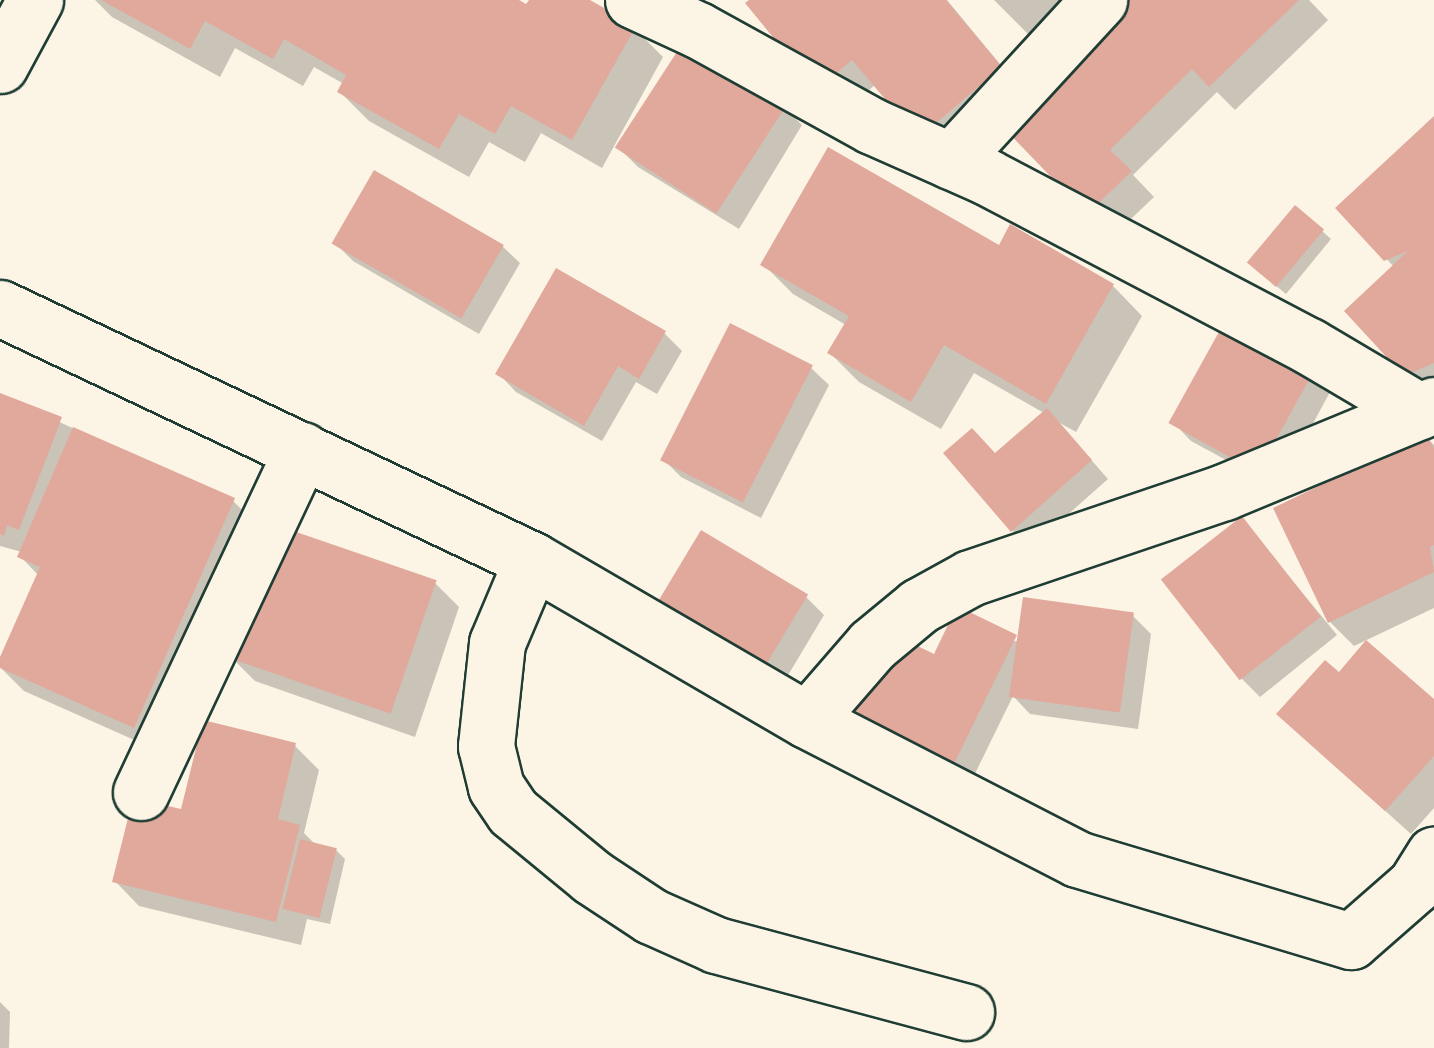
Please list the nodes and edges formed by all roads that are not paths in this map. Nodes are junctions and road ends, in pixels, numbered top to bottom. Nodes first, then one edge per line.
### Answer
1 (35, 0) edge
2 (633, 0) edge
3 (1099, 0) edge
4 (713, 15) edge
5 (0, 65) edge
6 (951, 160) junction
7 (0, 308) edge
8 (1427, 408) edge
9 (302, 450) junction
10 (532, 560) junction
11 (807, 720) junction
12 (141, 792) dead end
13 (1434, 854) edge
14 (966, 1012) dead end

1 - 5 street
2 - 4 street
3 - 6 street
4 - 6 street
6 - 8 street
7 - 9 street
8 - 11 street
9 - 10 street
9 - 12 street
10 - 11 street
10 - 14 street
11 - 13 street

